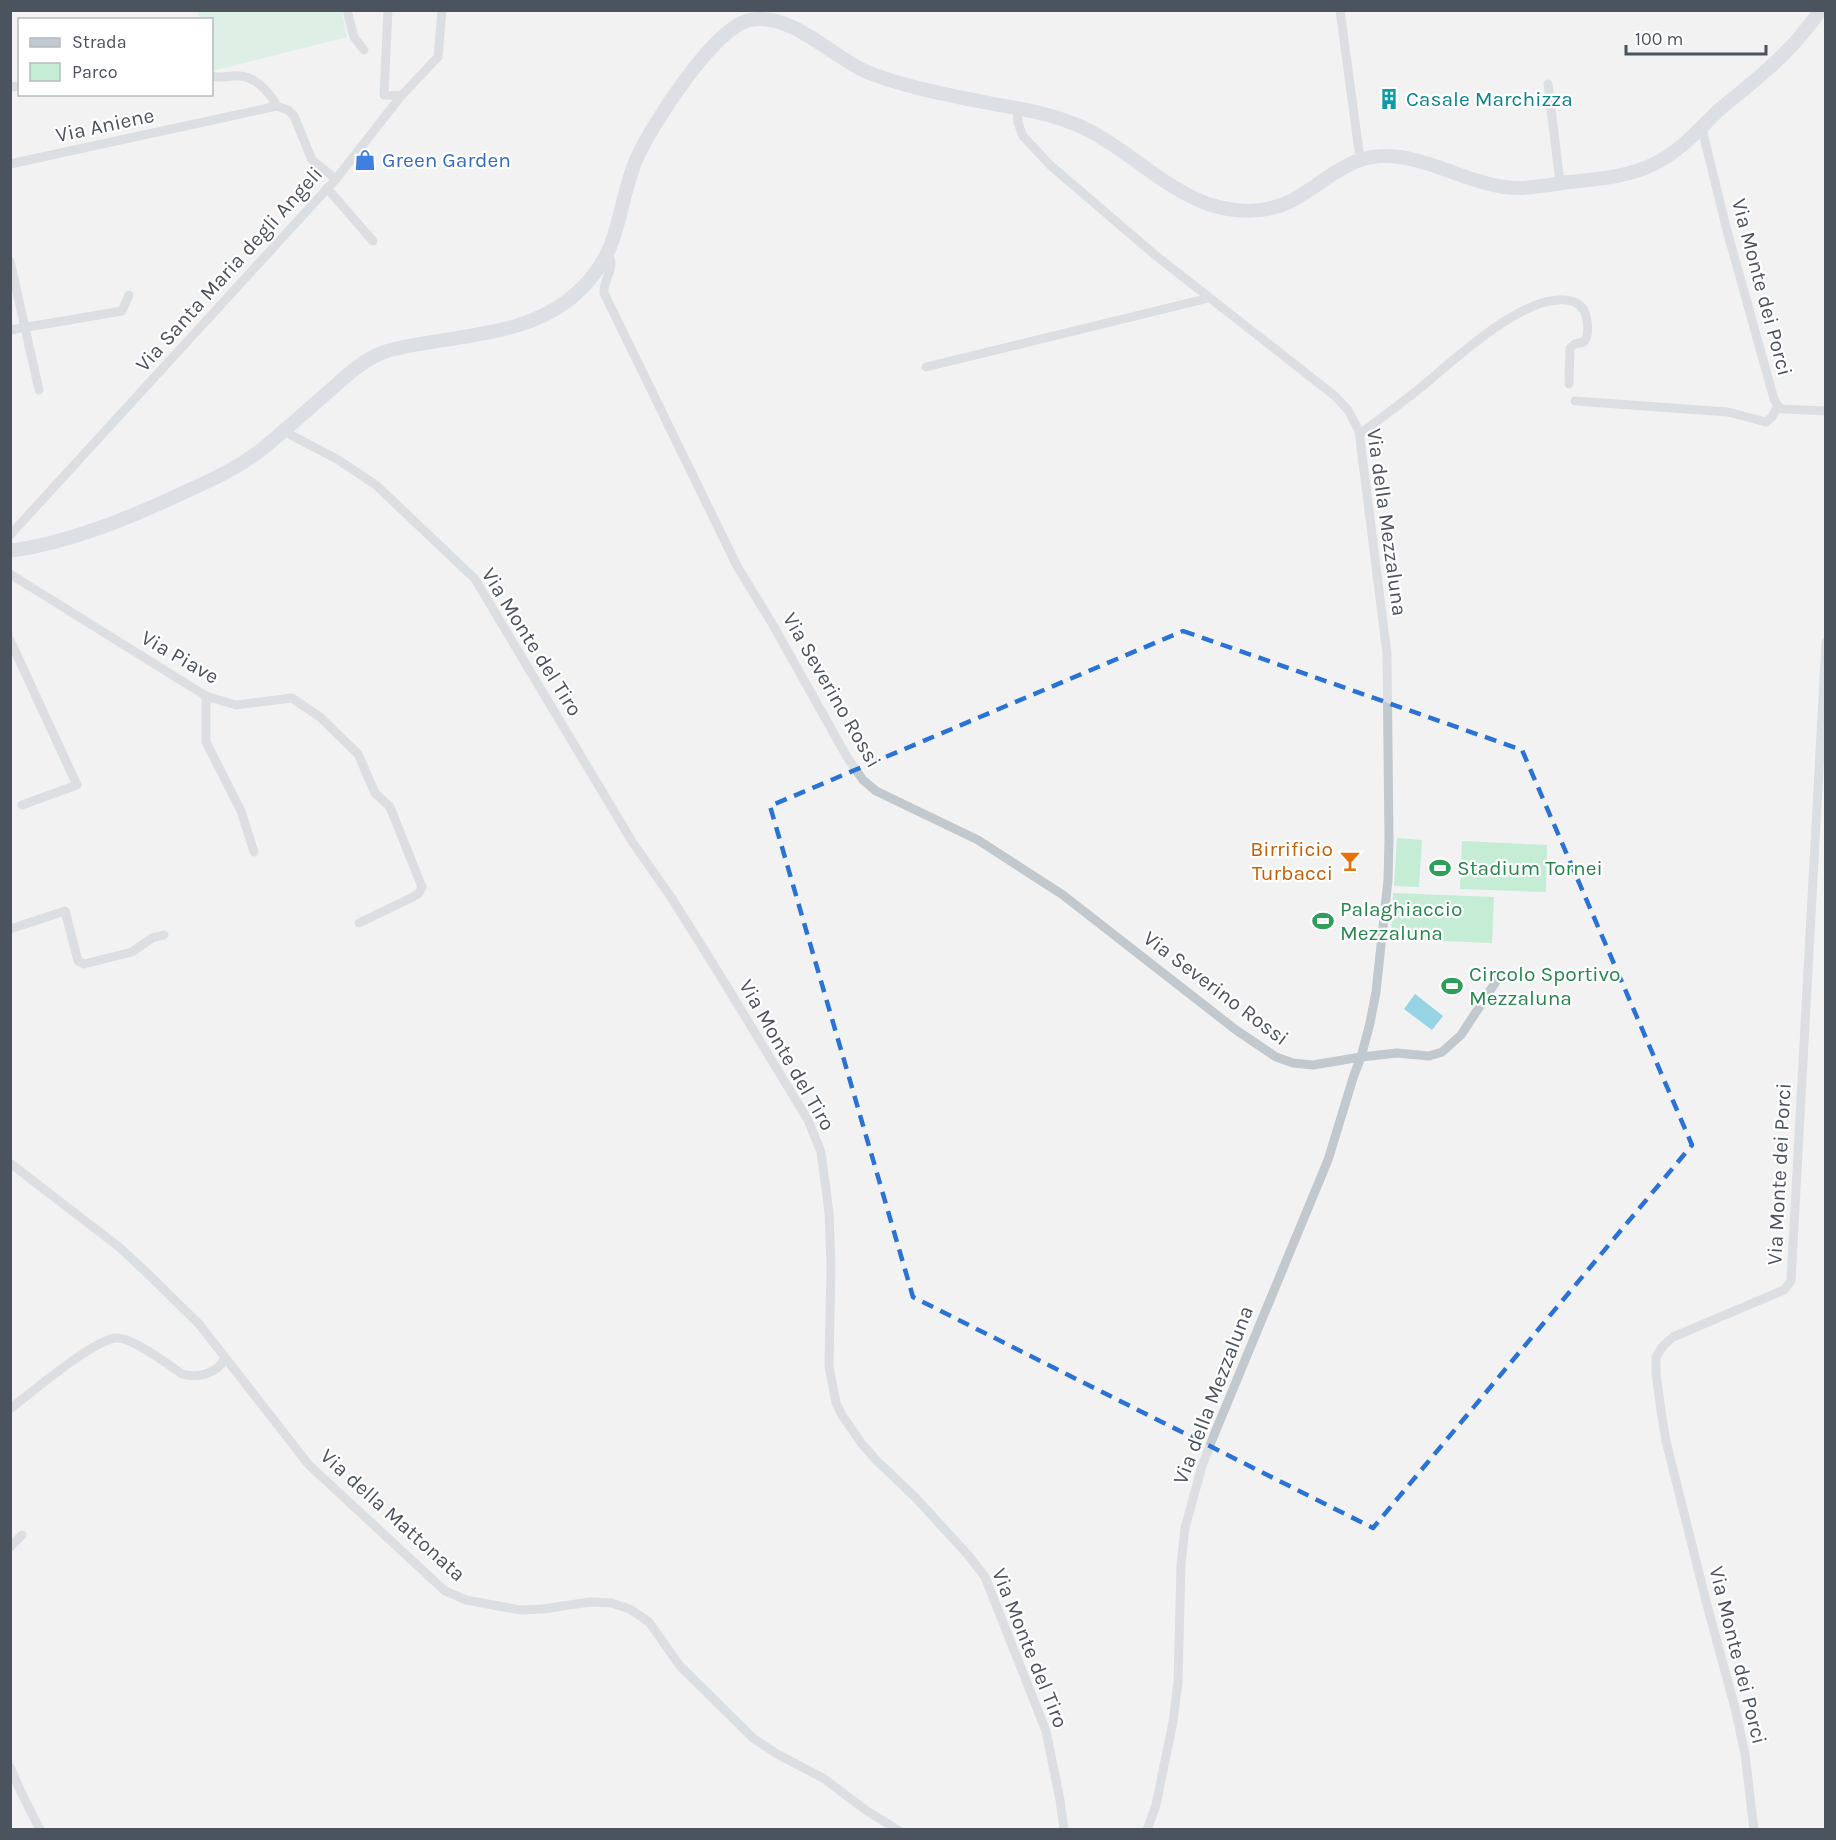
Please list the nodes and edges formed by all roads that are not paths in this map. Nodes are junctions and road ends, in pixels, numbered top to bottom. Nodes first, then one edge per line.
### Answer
1 (347, 10) edge
2 (388, 10) edge
3 (442, 10) edge
4 (1340, 10) edge
5 (1821, 13) edge
6 (364, 50) dead end
7 (213, 76) edge
8 (1548, 84) dead end
9 (401, 96) junction
10 (277, 106) junction
11 (1017, 108) junction
12 (1701, 129) junction
13 (1360, 159) junction
14 (10, 164) edge
15 (336, 179) junction
16 (1560, 183) junction
17 (327, 188) junction
18 (373, 241) dead end
19 (608, 254) junction
20 (10, 261) edge
21 (129, 295) dead end
22 (1209, 298) junction
23 (25, 327) junction
24 (10, 330) edge
25 (926, 367) dead end
26 (1569, 384) dead end
27 (39, 390) dead end
28 (1575, 401) dead end
29 (1778, 406) junction
30 (1826, 411) edge
31 (284, 431) junction
32 (1360, 434) junction
33 (10, 535) edge
34 (10, 550) edge
35 (10, 574) edge
36 (10, 640) edge
37 (1826, 642) edge
38 (206, 696) junction
39 (22, 806) dead end
40 (254, 852) dead end
41 (359, 923) dead end
42 (10, 929) edge
43 (164, 935) dead end
44 (1499, 977) dead end
45 (1361, 1057) junction
46 (10, 1163) edge
47 (225, 1358) junction
48 (10, 1409) edge
49 (22, 1535) dead end
50 (10, 1547) edge
51 (10, 1767) edge
52 (40, 1830) edge
53 (898, 1830) edge
54 (1064, 1830) edge
55 (1147, 1830) edge
56 (1754, 1830) edge

1 - 6 street
2 - 9 street
3 - 9 street, Via Santa Maria degli Angeli
4 - 13 street
5 - 12 street
7 - 10 street
8 - 16 street
9 - 15 street, Via Santa Maria degli Angeli
10 - 14 street, Via Aniene
10 - 15 street
11 - 13 street
11 - 19 street
11 - 22 street, Via della Mezzaluna
12 - 16 street
12 - 29 street, Via Monte dei Porci
13 - 16 street
15 - 17 street, Via Santa Maria degli Angeli
17 - 18 street
17 - 33 street, Via Santa Maria degli Angeli
19 - 31 street
19 - 45 street, Via Severino Rossi
20 - 23 street
21 - 23 street
22 - 25 street
22 - 32 street, Via della Mezzaluna
23 - 24 street
23 - 27 street
26 - 32 street
28 - 29 street
29 - 30 street, Via Monte dei Porci
31 - 34 street
31 - 54 street, Via Monte del Tiro
32 - 45 street, Via della Mezzaluna
35 - 38 street, Via Piave
36 - 39 street
37 - 56 street, Via Monte dei Porci
38 - 40 street
38 - 41 street, Via Piave
42 - 43 street
44 - 45 street
45 - 55 street, Via della Mezzaluna
46 - 47 street, Via della Mattonata
47 - 48 street
47 - 53 street, Via della Mattonata
49 - 50 street
51 - 52 street

